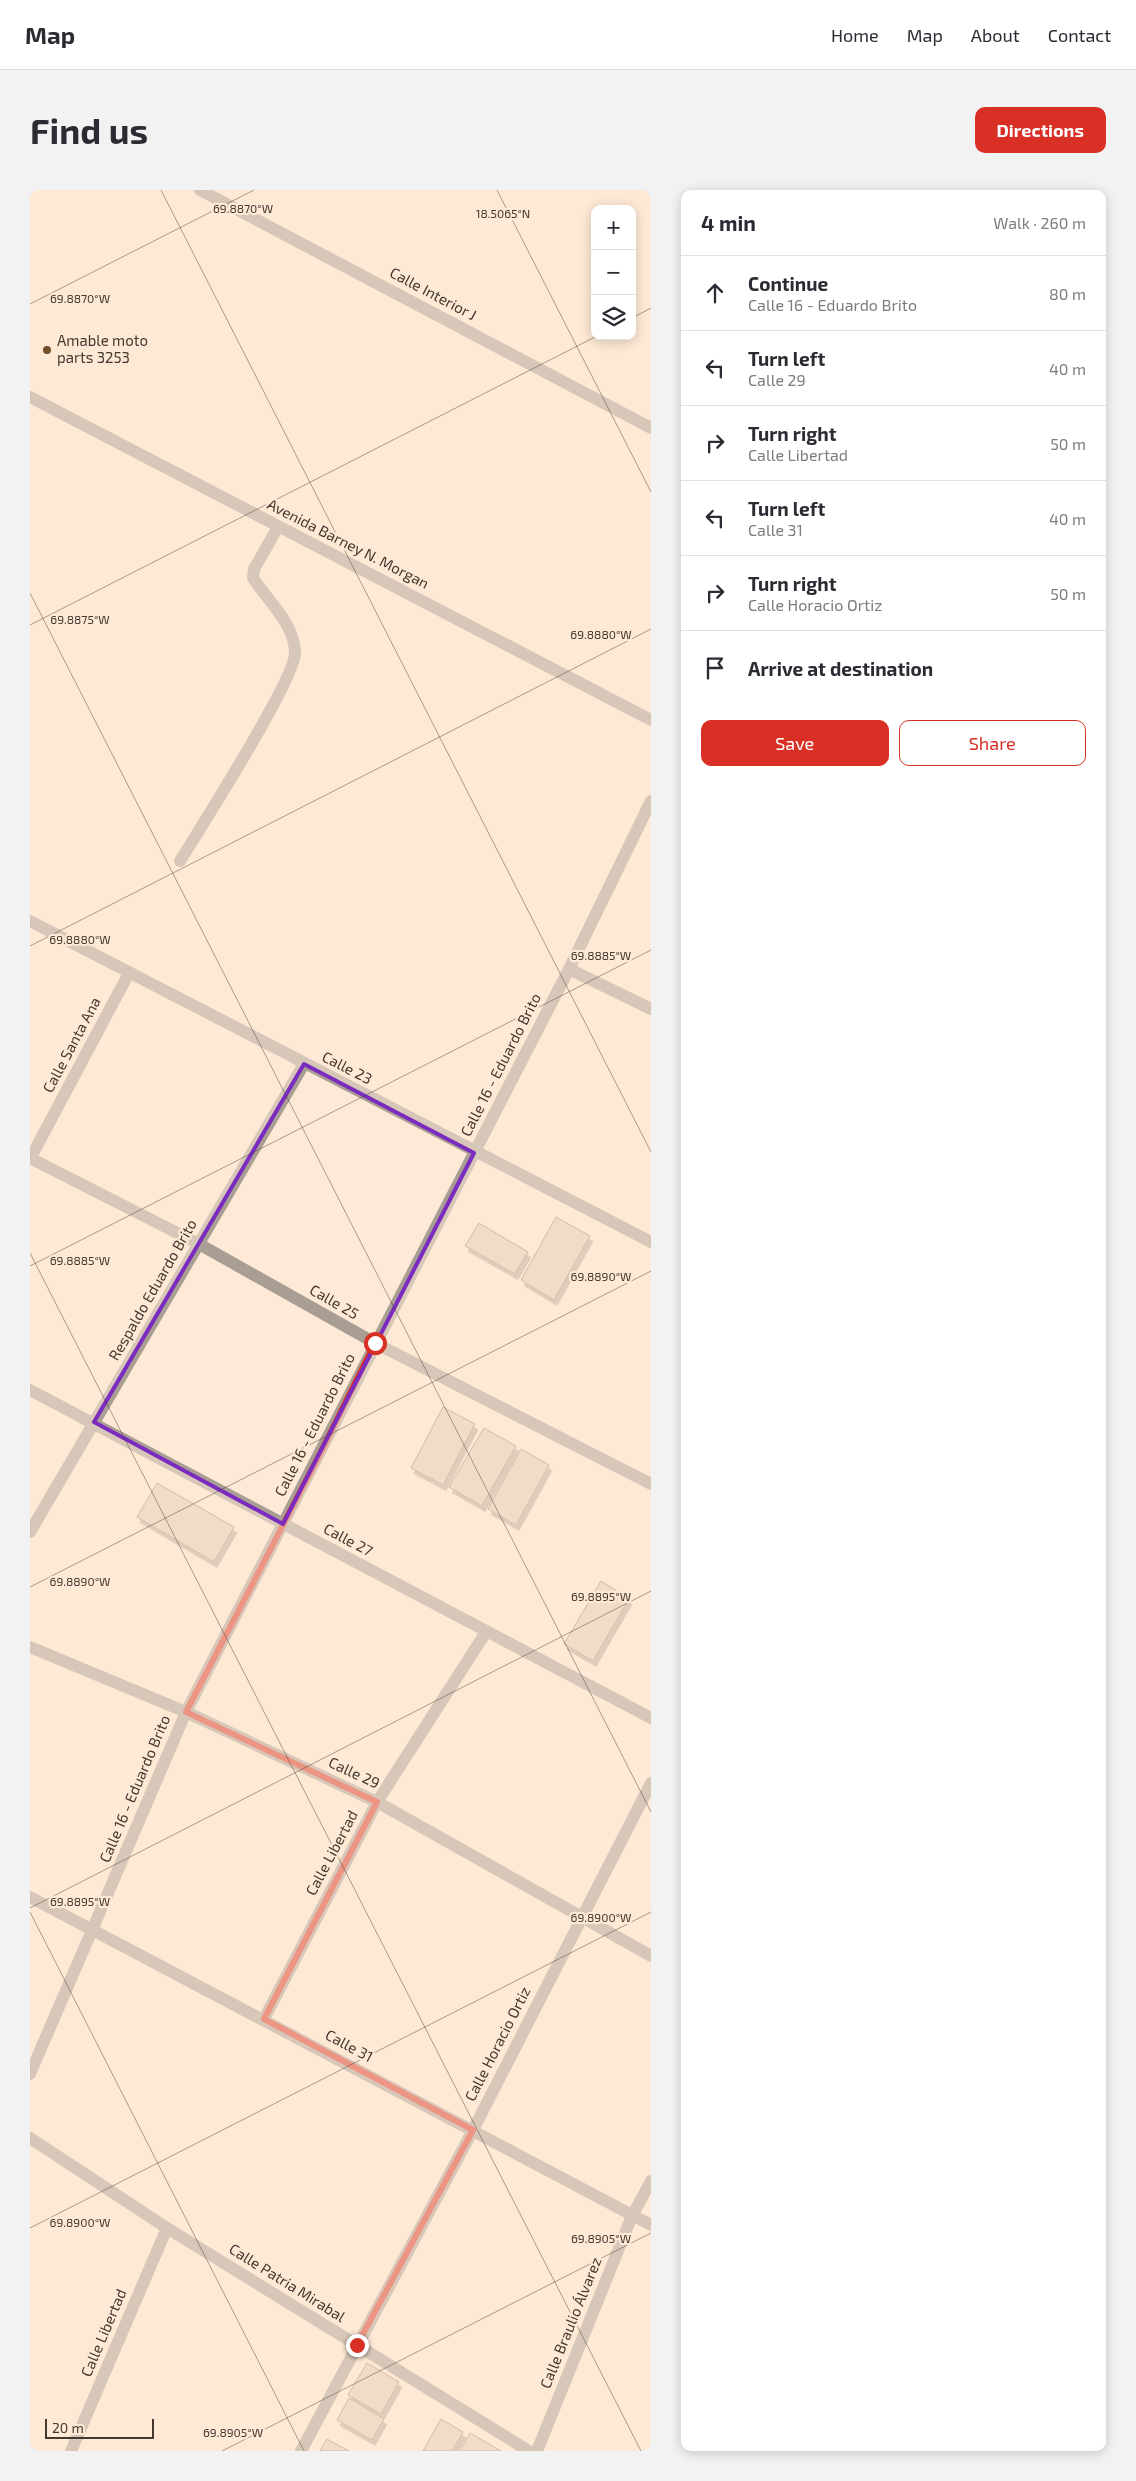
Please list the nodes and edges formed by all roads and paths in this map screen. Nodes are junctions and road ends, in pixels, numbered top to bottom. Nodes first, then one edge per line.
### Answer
1 (200, 190) edge
2 (30, 397) edge
3 (651, 428) edge
4 (278, 526) junction
5 (651, 720) edge
6 (651, 801) edge
7 (180, 861) dead end
8 (30, 921) edge
9 (569, 969) junction
10 (129, 973) junction
11 (651, 1009) edge
12 (304, 1064) junction
13 (474, 1153) junction
14 (30, 1159) edge
15 (651, 1242) edge
16 (199, 1244) junction
17 (375, 1343) junction
18 (30, 1390) edge
19 (94, 1422) junction
20 (651, 1484) edge
21 (283, 1524) junction
22 (30, 1532) edge
23 (486, 1632) junction
24 (30, 1647) edge
25 (186, 1712) junction
26 (651, 1718) edge
27 (651, 1783) edge
28 (377, 1802) junction
29 (30, 1897) edge
30 (582, 1916) junction
31 (92, 1931) junction
32 (651, 1956) edge
33 (264, 2019) junction
34 (30, 2074) edge
35 (473, 2130) junction
36 (30, 2138) edge
37 (651, 2181) edge
38 (632, 2216) junction
39 (651, 2225) edge
40 (167, 2228) junction
41 (357, 2345) junction
42 (71, 2451) edge
43 (301, 2451) edge
44 (529, 2451) edge
45 (537, 2451) edge

1 - 3 street, Calle Interior J
2 - 4 street, Avenida Barney N. Morgan
4 - 5 street, Avenida Barney N. Morgan
4 - 7 street
6 - 9 street, Calle 16 - Eduardo Brito
8 - 10 street, Calle 23
9 - 11 street
9 - 13 street, Calle 16 - Eduardo Brito
10 - 12 street, Calle 23
10 - 14 street, Calle Santa Ana
12 - 13 street, Calle 23
12 - 16 street, Respaldo Eduardo Brito
13 - 15 street, Calle 23
13 - 17 street, Calle 16 - Eduardo Brito
14 - 16 street, Calle 25
16 - 17 street, Calle 25
16 - 19 street, Respaldo Eduardo Brito
17 - 20 street, Calle 25
17 - 21 street, Calle 16 - Eduardo Brito
18 - 19 street, Calle 27
19 - 21 street, Calle 27
19 - 22 street, Respaldo Eduardo Brito
21 - 23 street, Calle 27
21 - 25 street, Calle 16 - Eduardo Brito
23 - 26 street, Calle 27
23 - 28 street, Calle Libertad
24 - 25 street, Calle 29
25 - 28 street, Calle 29
25 - 31 street, Calle 16 - Eduardo Brito
27 - 30 street, Calle Horacio Ortiz
28 - 30 street, Calle 29
28 - 33 street, Calle Libertad
29 - 31 street, Calle 31
30 - 32 street, Calle 29
30 - 35 street, Calle Horacio Ortiz
31 - 33 street, Calle 31
31 - 34 street, Calle 16 - Eduardo Brito
33 - 35 street, Calle 31
35 - 38 street, Calle 31
35 - 41 street, Calle Horacio Ortiz
36 - 40 street, Calle Patria Mirabal
37 - 38 street, Calle Braulio Álvarez
38 - 39 street, Calle 31
38 - 45 street, Calle Braulio Álvarez
40 - 41 street, Calle Patria Mirabal
40 - 42 street, Calle Libertad
41 - 43 street, Calle Horacio Ortiz
41 - 44 street, Calle Patria Mirabal

